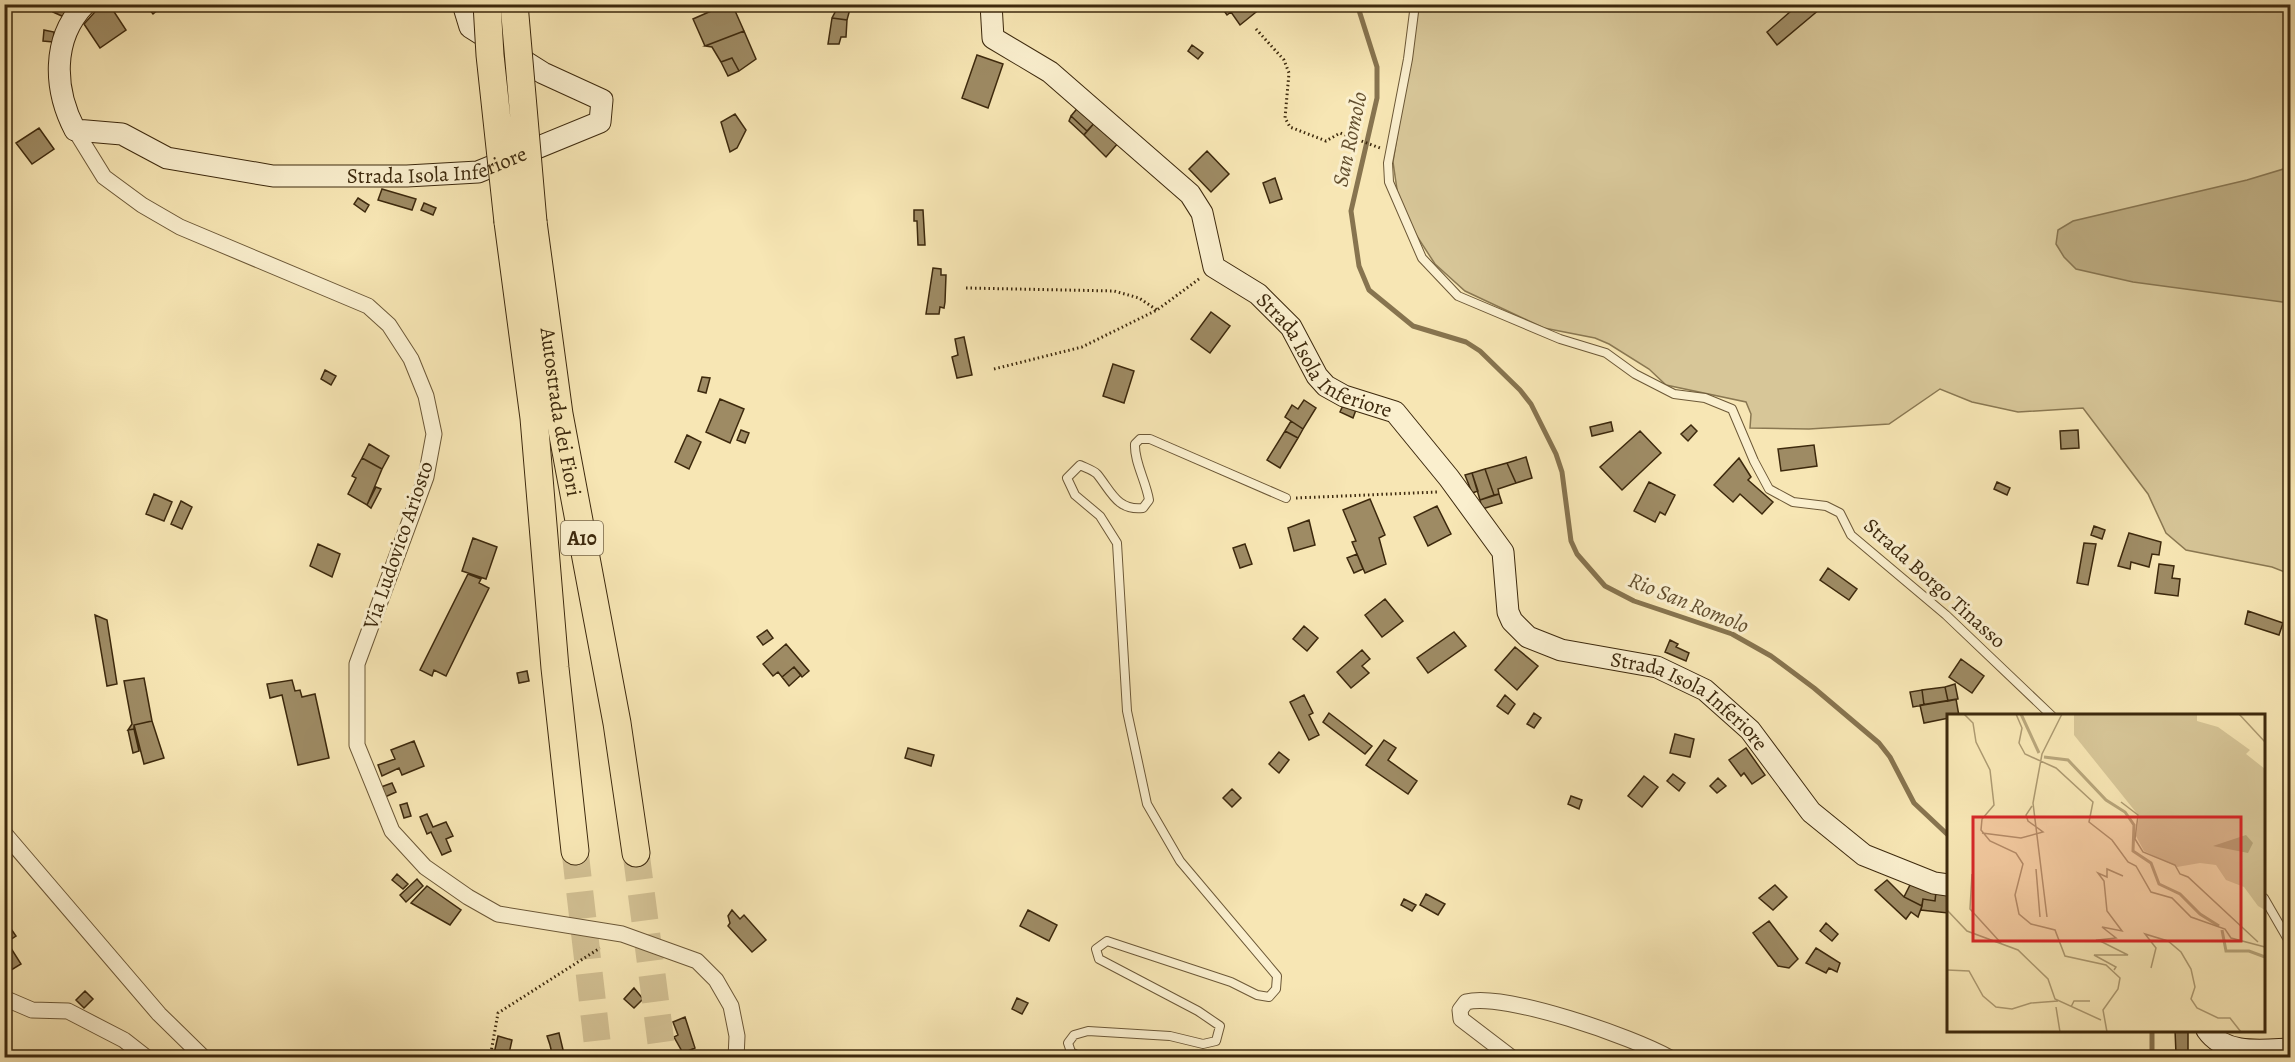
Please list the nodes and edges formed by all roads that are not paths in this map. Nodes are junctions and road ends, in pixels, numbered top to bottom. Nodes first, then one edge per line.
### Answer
1 (85, 4) edge
2 (463, 4) edge
3 (487, 4) edge
4 (514, 4) edge
5 (991, 4) edge
6 (1413, 4) edge
7 (75, 130) junction
8 (521, 222) junction
9 (1286, 498) road end
10 (2050, 714) edge
11 (4, 834) edge
12 (575, 851) tunnel mouth
13 (636, 853) tunnel mouth
14 (1947, 885) edge
15 (2265, 900) edge
16 (2290, 943) edge
17 (4, 998) edge
18 (2208, 1032) edge
19 (2290, 1050) edge
20 (147, 1058) edge
21 (204, 1058) edge
22 (736, 1058) edge
23 (1082, 1058) edge
24 (1512, 1058) edge
25 (1670, 1058) edge

1 - 7 street, Via Ludovico Ariosto
2 - 7 street, Strada Isola Inferiore
3 - 8 highway, Autostrada dei Fiori / A10, bridge
4 - 8 highway, Autostrada dei Fiori / A10, bridge
5 - 14 street, Strada Isola Inferiore
6 - 10 lane, Strada Borgo Tinasso
7 - 22 street, Via Ludovico Ariosto
8 - 12 highway, Autostrada dei Fiori / A10
8 - 13 highway, Autostrada dei Fiori / A10
9 - 23 lane
11 - 21 street
15 - 16 lane
17 - 20 street
18 - 19 street
24 - 25 street

